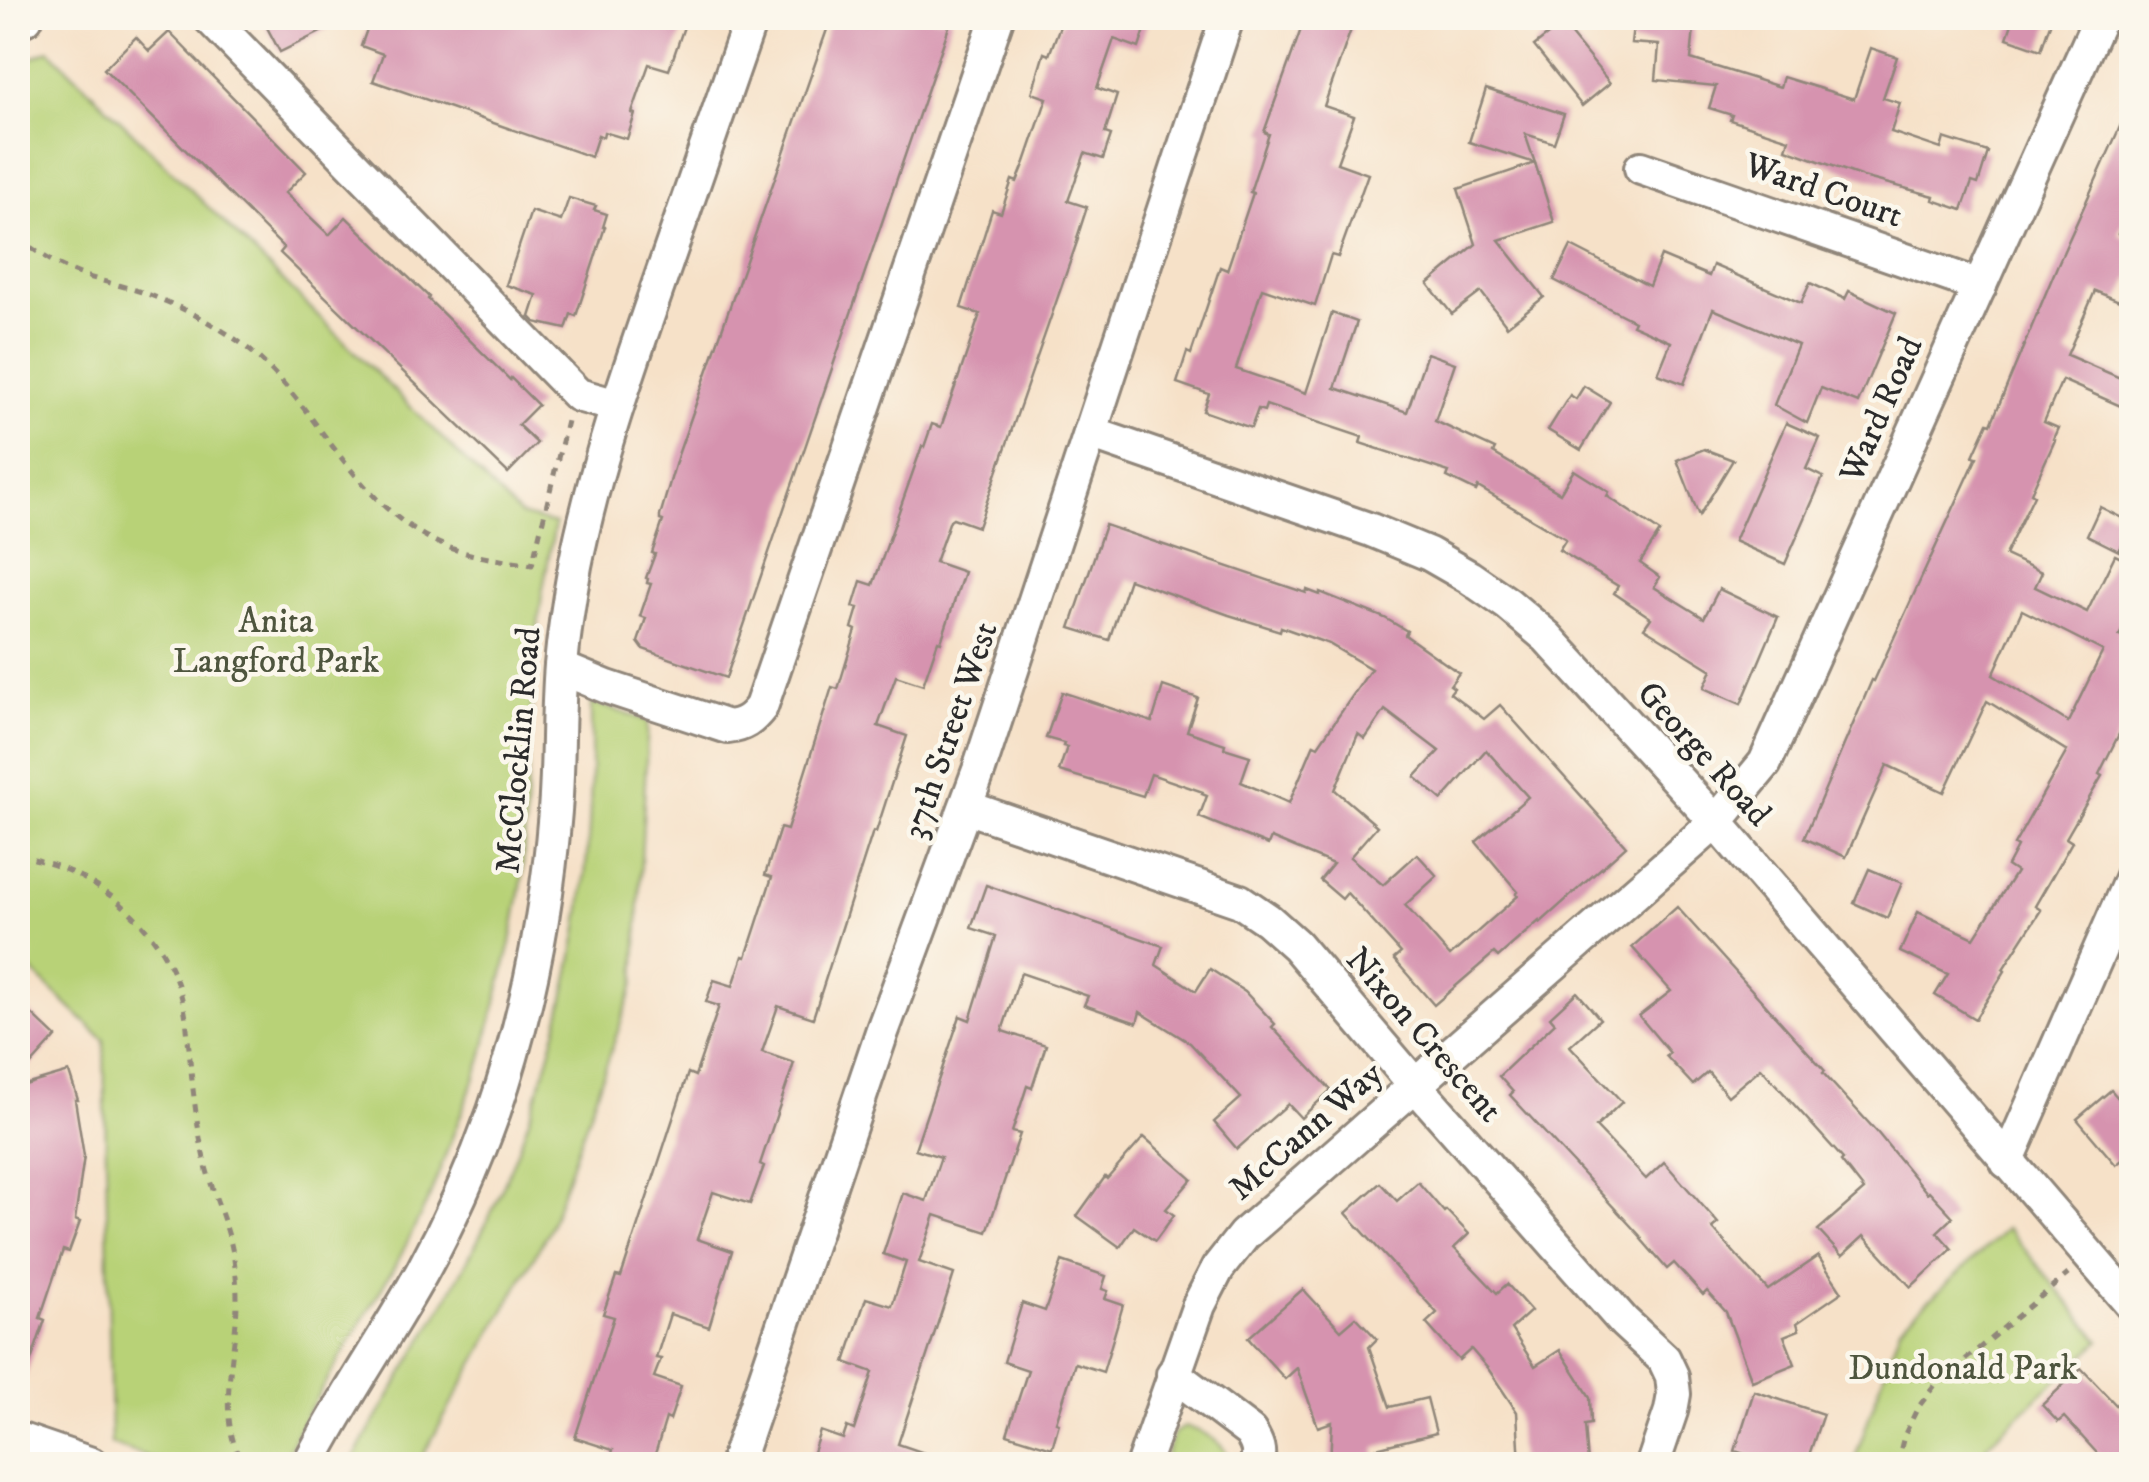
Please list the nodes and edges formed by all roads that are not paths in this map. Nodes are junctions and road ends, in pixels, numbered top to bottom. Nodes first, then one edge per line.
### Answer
1 (26, 18) edge
2 (210, 18) edge
3 (751, 18) edge
4 (996, 18) edge
5 (1227, 18) edge
6 (2100, 18) edge
7 (18, 22) edge
8 (1641, 168) dead end
9 (1980, 286) junction
10 (617, 406) junction
11 (1090, 433) junction
12 (560, 668) junction
13 (966, 807) junction
14 (1716, 822) junction
15 (2132, 876) edge
16 (1416, 1086) junction
17 (2007, 1162) junction
18 (2132, 1305) edge
19 (1173, 1374) junction
20 (18, 1439) edge
21 (91, 1464) edge
22 (309, 1464) edge
23 (736, 1464) edge
24 (1143, 1464) edge
25 (1256, 1464) edge
26 (1652, 1464) edge

1 - 7 street
2 - 10 street
3 - 10 street, McClocklin Road
4 - 12 street
5 - 11 street, 37th Street West
6 - 9 street, Ward Road
8 - 9 street, Ward Court
9 - 14 street, Ward Road
10 - 12 street, McClocklin Road
11 - 13 street, 37th Street West
11 - 14 street, George Road
12 - 22 street, McClocklin Road
13 - 16 street, Nixon Crescent
13 - 23 street, 37th Street West
14 - 16 street, McCann Way
14 - 17 street, George Road
15 - 17 street
16 - 19 street, McCann Way
16 - 26 street, Nixon Crescent
17 - 18 street, George Road
19 - 24 street, McCann Way
19 - 25 street
20 - 21 street

